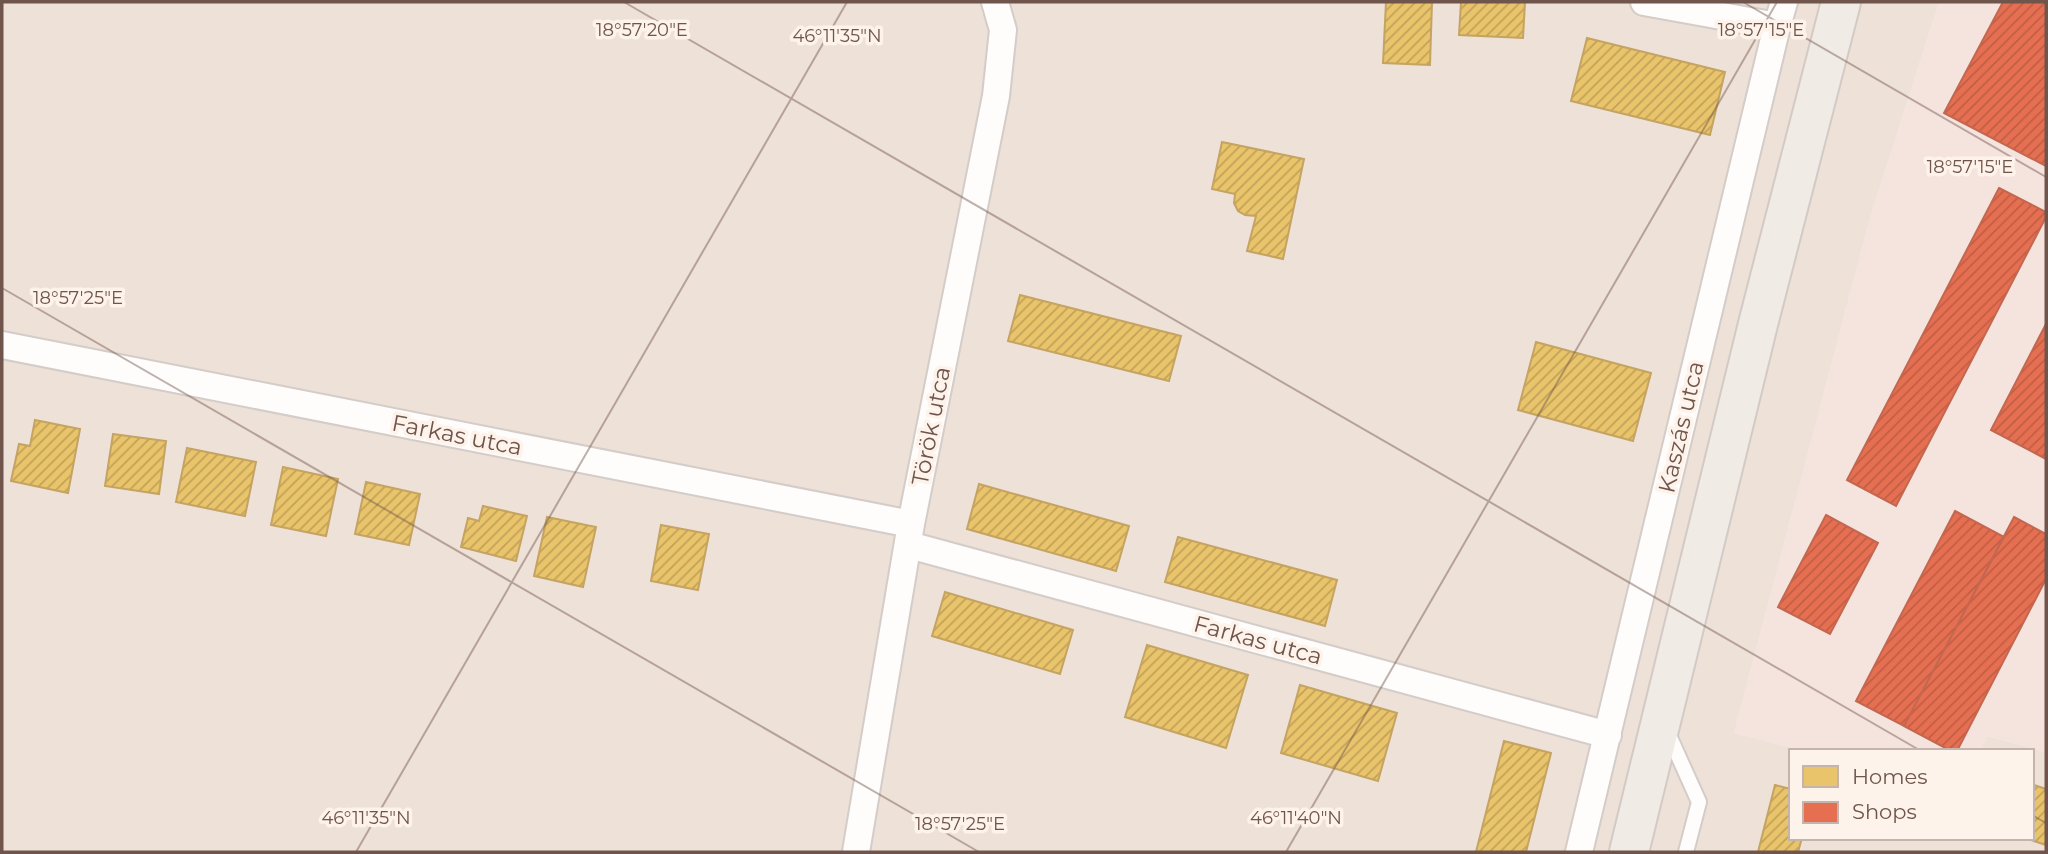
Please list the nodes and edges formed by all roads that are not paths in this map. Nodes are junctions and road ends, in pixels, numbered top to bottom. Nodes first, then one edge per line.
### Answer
1 (995, 2) edge
2 (1644, 2) edge
3 (1841, 2) edge
4 (1690, 6) edge
5 (1780, 14) edge
6 (2, 345) edge
7 (910, 534) junction
8 (1662, 720) junction
9 (1608, 735) junction
10 (856, 852) edge
11 (1579, 852) edge
12 (1629, 852) edge
13 (1686, 852) edge

1 - 7 street, Török utca
2 - 4 street
3 - 8 main road
4 - 5 street
5 - 9 street, Kaszás utca
6 - 7 street, Farkas utca
7 - 9 street, Farkas utca
7 - 10 street, Török utca
8 - 12 main road
8 - 13 lane
9 - 11 street, Kaszás utca

